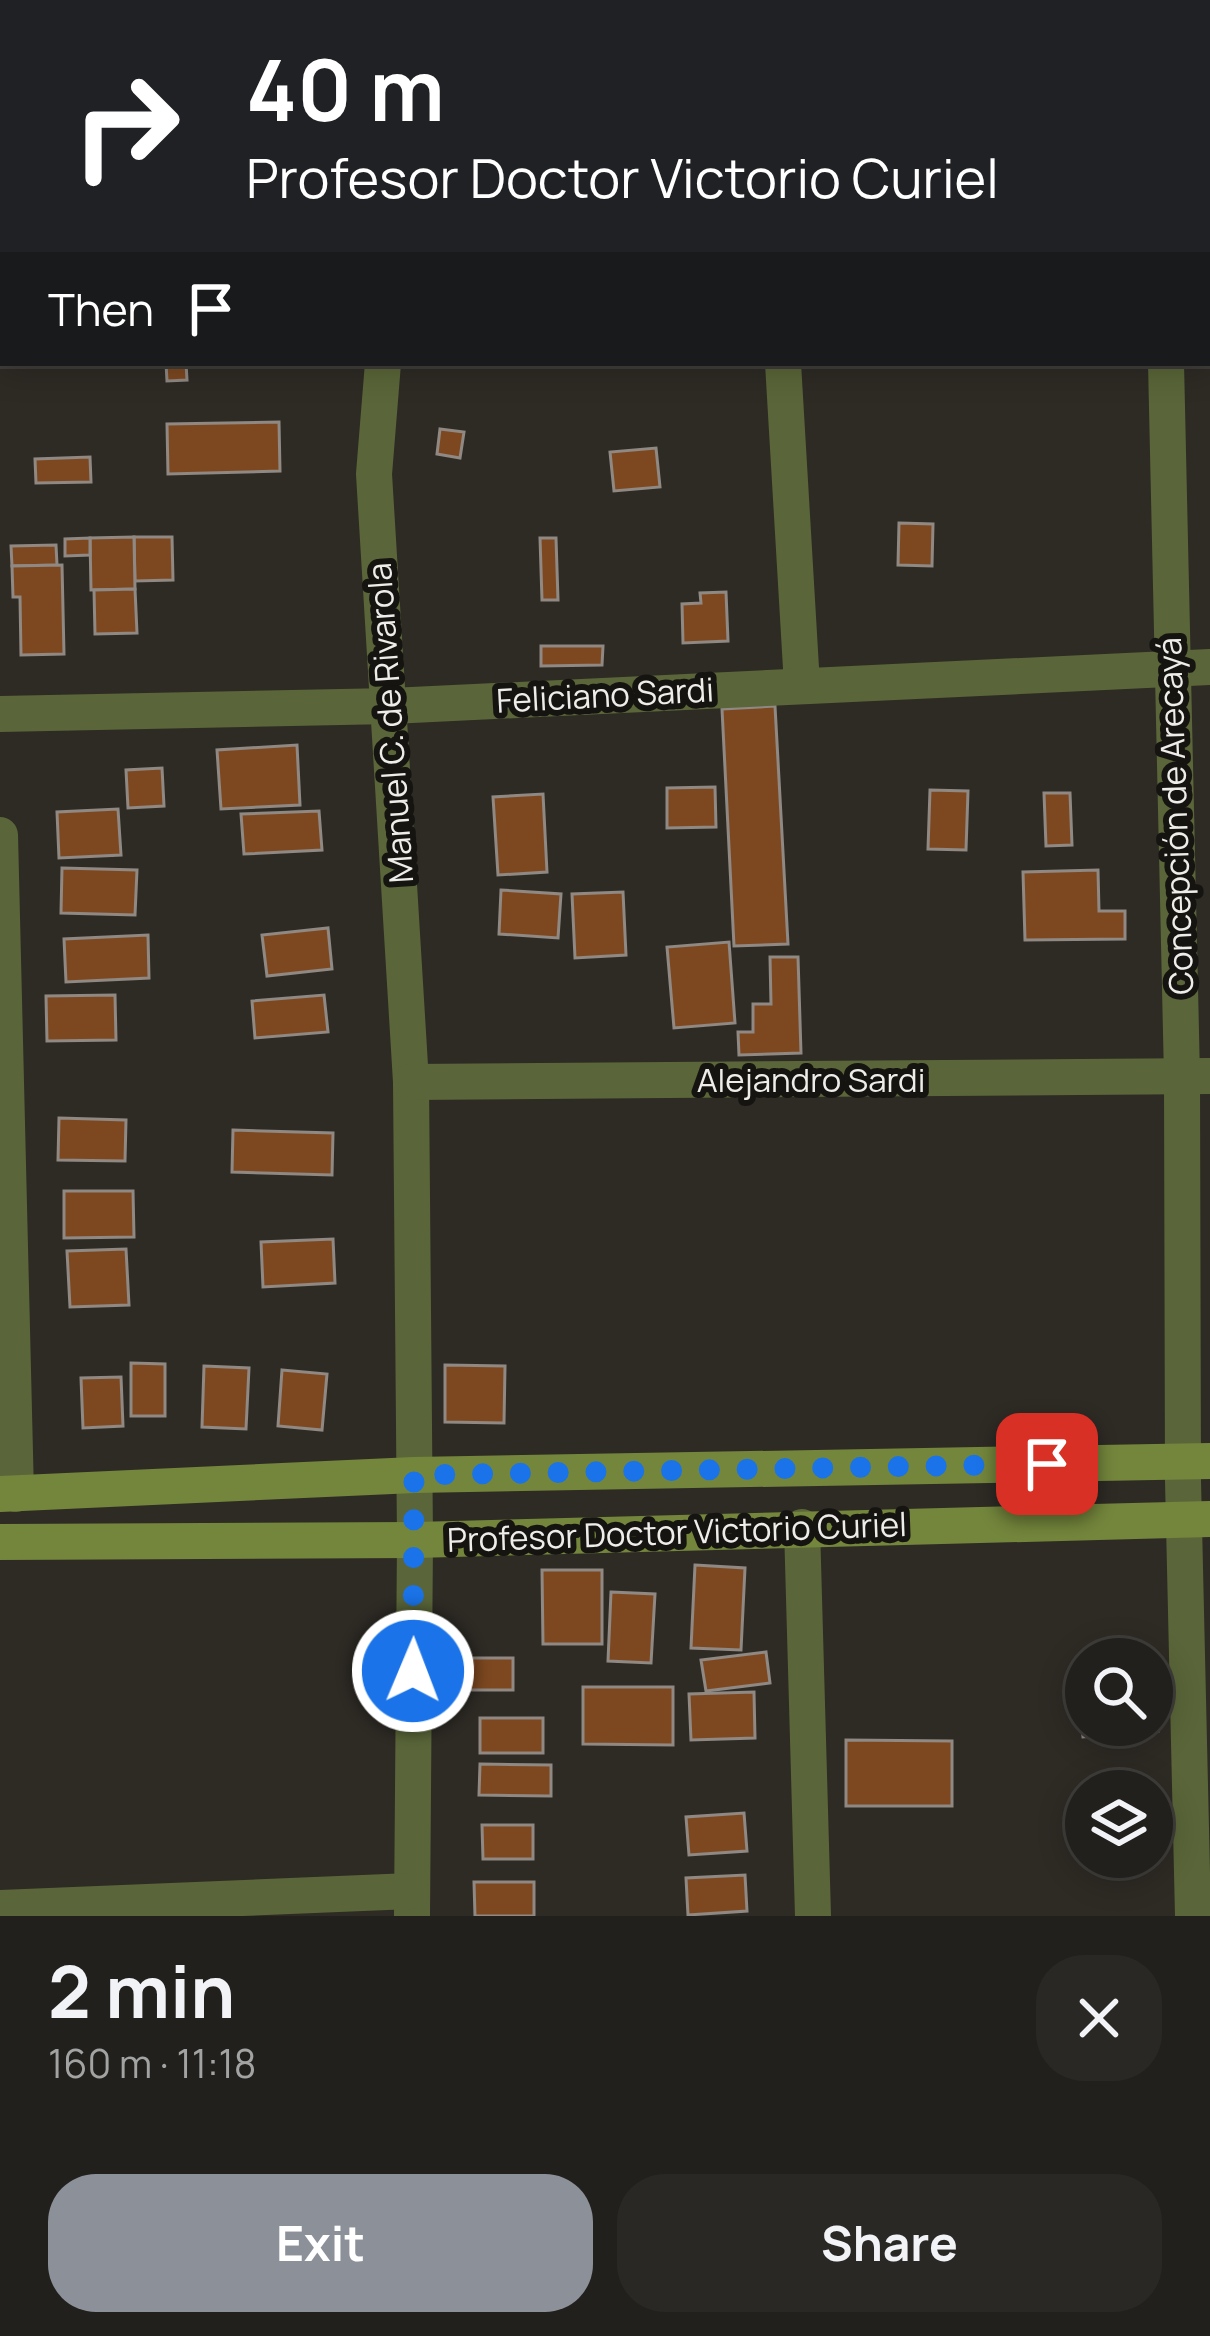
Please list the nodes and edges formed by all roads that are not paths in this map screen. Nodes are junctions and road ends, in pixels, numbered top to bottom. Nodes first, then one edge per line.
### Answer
1 (383, 366) edge
2 (783, 366) edge
3 (1166, 366) edge
4 (1171, 667) junction
5 (1210, 667) edge
6 (802, 685) junction
7 (391, 706) junction
8 (0, 714) edge
9 (0, 835) edge
10 (1196, 1077) edge
11 (411, 1082) junction
12 (1196, 1461) edge
13 (8, 1494) edge
14 (414, 1506) junction
15 (1197, 1519) edge
16 (802, 1527) junction
17 (0, 1542) edge
18 (1200, 1873) edge
19 (411, 1904) edge
20 (0, 1908) edge
21 (813, 1916) edge
22 (1192, 1916) edge

1 - 7 street, Manuel C. de Rivarola
2 - 6 street
3 - 4 street, Concepción de Arecayá
4 - 5 street, Feliciano Sardi
4 - 6 street, Feliciano Sardi
4 - 10 street, Concepción de Arecayá
6 - 7 street, Feliciano Sardi
7 - 8 street, Feliciano Sardi
7 - 11 street, Manuel C. de Rivarola
9 - 13 street
10 - 11 street, Alejandro Sardi
10 - 12 street, Concepción de Arecayá
11 - 14 street, Manuel C. de Rivarola
12 - 14 main road, Profesor Doctor Victorio Curiel
12 - 15 street, Concepción de Arecayá
13 - 14 main road, Profesor Doctor Victorio Curiel
14 - 16 main road, Profesor Doctor Victorio Curiel
14 - 17 main road, Profesor Doctor Victorio Curiel
14 - 19 street
15 - 16 main road, Profesor Doctor Victorio Curiel
15 - 18 street, Concepción de Arecayá
16 - 21 street
18 - 22 street, Concepción de Arecayá
19 - 20 street

